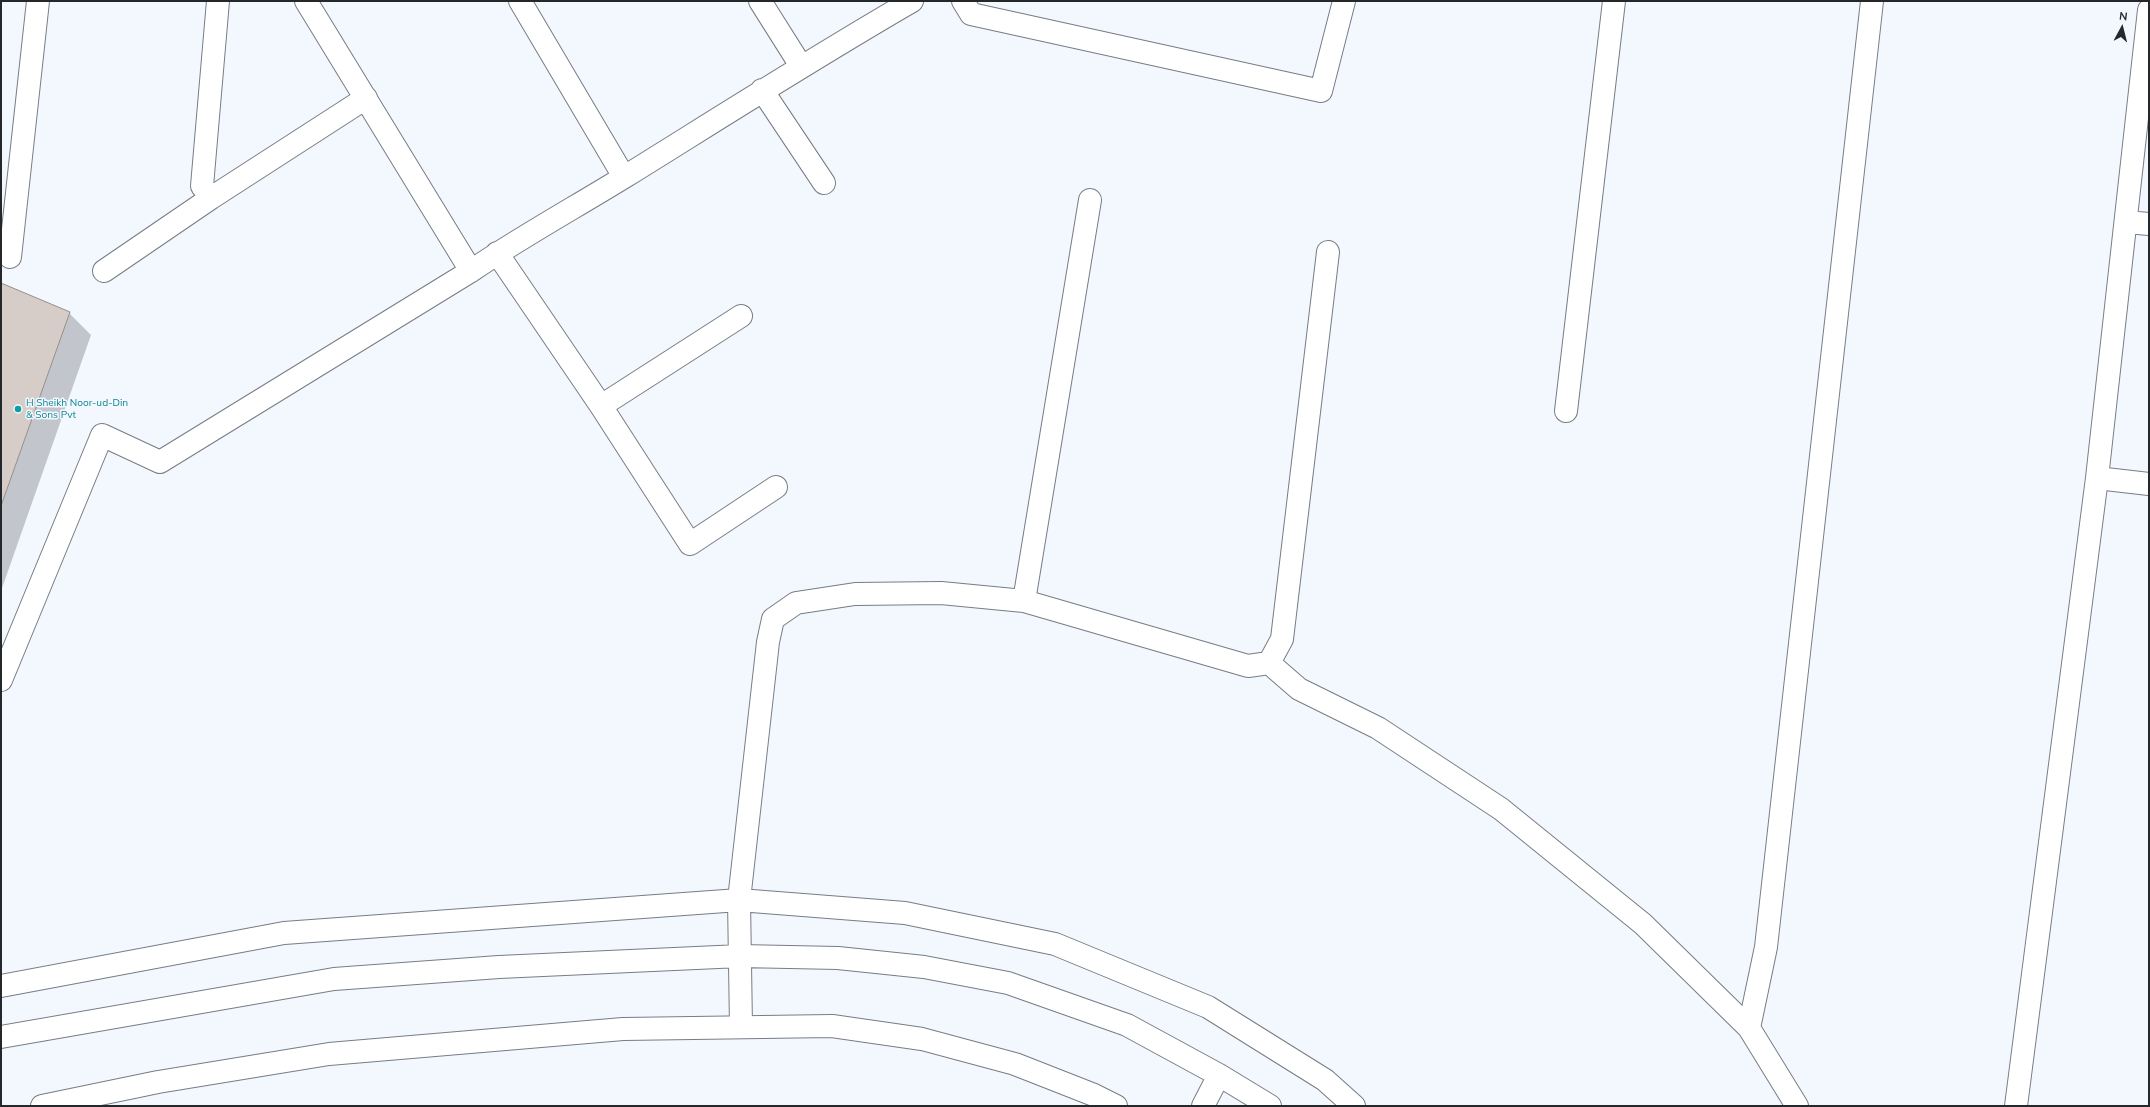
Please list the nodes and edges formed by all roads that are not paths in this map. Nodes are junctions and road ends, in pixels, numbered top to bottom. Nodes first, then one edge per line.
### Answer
1 (38, 1) edge
2 (218, 1) edge
3 (306, 1) edge
4 (520, 1) edge
5 (760, 1) edge
6 (912, 1) edge
7 (963, 1) edge
8 (1344, 1) edge
9 (1614, 1) edge
10 (1872, 1) edge
11 (2149, 10) edge
12 (801, 66) junction
13 (762, 90) junction
14 (366, 98) junction
15 (624, 177) junction
16 (824, 183) dead end
17 (211, 198) junction
18 (1090, 200) dead end
19 (2126, 222) junction
20 (2149, 224) edge
21 (1328, 252) dead end
22 (498, 253) junction
23 (10, 257) dead end
24 (104, 271) dead end
25 (471, 271) junction
26 (740, 316) dead end
27 (601, 406) junction
28 (1566, 411) dead end
29 (2098, 478) junction
30 (2149, 484) edge
31 (776, 487) dead end
32 (1024, 601) junction
33 (1269, 663) junction
34 (1, 680) edge
35 (739, 900) junction
36 (740, 956) junction
37 (1, 986) edge
38 (741, 1027) junction
39 (1748, 1028) junction
40 (1, 1037) edge
41 (1219, 1075) junction
42 (42, 1106) edge
43 (1116, 1106) edge
44 (1203, 1106) edge
45 (1270, 1106) edge
46 (1354, 1106) edge
47 (1797, 1106) edge
48 (2016, 1106) edge

1 - 23 street
2 - 17 street
3 - 14 street
4 - 15 street
5 - 12 street
6 - 12 street
7 - 8 street
9 - 28 street
10 - 39 street
11 - 19 street
12 - 13 street
13 - 15 street
13 - 16 street
14 - 17 street
14 - 25 street
15 - 22 street
17 - 24 street
18 - 32 street
19 - 20 street
19 - 29 street
21 - 33 street
22 - 25 street
22 - 27 street
25 - 34 street
26 - 27 street
27 - 31 street
29 - 30 street
29 - 48 street
32 - 33 street
32 - 35 street
33 - 39 street
35 - 36 street
35 - 37 street
35 - 46 street
36 - 38 street
36 - 40 street
36 - 41 street
38 - 42 street
38 - 43 street
39 - 47 street
41 - 44 street
41 - 45 street

